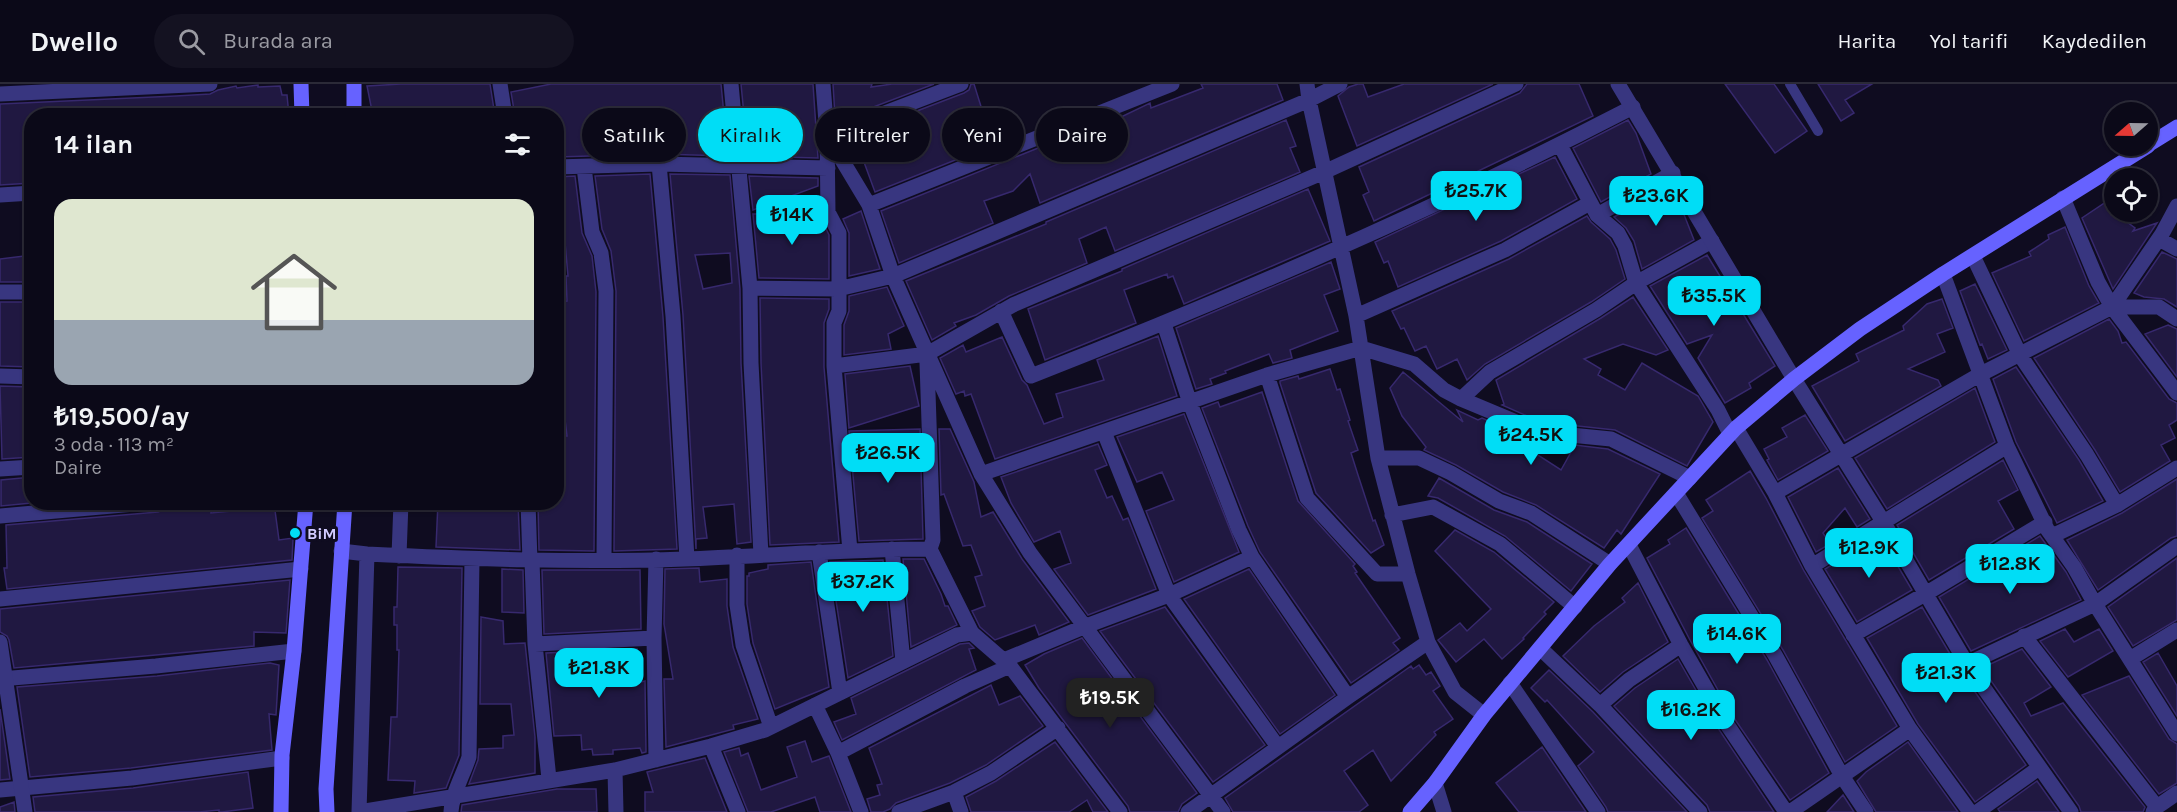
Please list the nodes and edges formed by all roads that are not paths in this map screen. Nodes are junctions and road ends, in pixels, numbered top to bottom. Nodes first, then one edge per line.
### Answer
1 (210, 84) edge
2 (301, 84) edge
3 (354, 84) edge
4 (500, 84) edge
5 (731, 84) edge
6 (823, 84) edge
7 (961, 84) edge
8 (1172, 84) edge
9 (1307, 84) edge
10 (1340, 84) edge
11 (1516, 84) edge
12 (1618, 84) edge
13 (1790, 84) edge
14 (0, 94) edge
15 (1309, 100) junction
16 (1633, 107) junction
17 (302, 108) edge
18 (354, 108) edge
19 (504, 108) edge
20 (825, 108) edge
21 (898, 108) edge
22 (2177, 127) edge
23 (1818, 131) dead end
24 (2158, 139) edge
25 (1560, 145) junction
26 (2130, 156) edge
27 (828, 162) edge
28 (843, 162) edge
29 (659, 164) junction
30 (584, 166) junction
31 (738, 166) junction
32 (564, 167) edge
33 (828, 168) junction
34 (1324, 172) junction
35 (1673, 173) junction
36 (24, 194) edge
37 (0, 195) edge
38 (2063, 198) junction
39 (869, 205) junction
40 (2177, 206) edge
41 (1594, 209) junction
42 (2159, 239) junction
43 (1712, 241) junction
44 (1342, 247) junction
45 (2177, 249) edge
46 (1973, 256) junction
47 (1943, 274) junction
48 (893, 276) junction
49 (1636, 283) junction
50 (750, 288) junction
51 (838, 289) junction
52 (0, 292) edge
53 (24, 292) edge
54 (2112, 307) junction
55 (1001, 311) junction
56 (1356, 316) junction
57 (2177, 319) edge
58 (1164, 324) junction
59 (1361, 348) junction
60 (927, 354) junction
61 (2020, 356) junction
62 (834, 366) junction
63 (0, 375) edge
64 (1267, 375) junction
65 (1979, 375) junction
66 (24, 376) edge
67 (1794, 379) junction
68 (2177, 393) edge
69 (1461, 399) junction
70 (1191, 403) junction
71 (1733, 431) junction
72 (1104, 432) junction
73 (2007, 446) junction
74 (1842, 454) junction
75 (1378, 458) junction
76 (24, 467) edge
77 (2177, 468) edge
78 (0, 469) edge
79 (981, 474) junction
80 (1690, 478) junction
81 (1676, 493) junction
82 (1775, 493) junction
83 (2117, 505) junction
84 (67, 510) edge
85 (306, 510) edge
86 (344, 510) edge
87 (401, 510) edge
88 (528, 510) edge
89 (1392, 515) junction
90 (0, 516) edge
91 (1884, 523) junction
92 (2049, 529) junction
93 (1629, 545) junction
94 (2177, 546) edge
95 (892, 549) junction
96 (930, 549) junction
97 (341, 551) junction
98 (850, 551) junction
99 (819, 552) junction
100 (367, 554) junction
101 (737, 555) junction
102 (761, 555) junction
103 (399, 556) junction
104 (1252, 557) junction
105 (472, 559) junction
106 (687, 559) junction
107 (603, 560) junction
108 (656, 560) junction
109 (531, 561) junction
110 (1610, 564) junction
111 (1812, 566) junction
112 (302, 569) junction
113 (1408, 574) junction
114 (1927, 593) junction
115 (1168, 595) junction
116 (0, 599) edge
117 (2095, 604) junction
118 (1575, 607) junction
119 (1086, 626) junction
120 (2177, 630) edge
121 (972, 633) junction
122 (1853, 635) junction
123 (2024, 636) junction
124 (654, 638) junction
125 (0, 642) edge
126 (1428, 642) junction
127 (535, 644) junction
128 (1681, 645) junction
129 (1540, 648) junction
130 (294, 651) junction
131 (2130, 659) junction
132 (903, 662) junction
133 (1007, 663) junction
134 (1967, 664) junction
135 (2, 679) edge
136 (1510, 683) junction
137 (840, 693) junction
138 (1348, 697) junction
139 (2177, 703) edge
140 (815, 705) junction
141 (1600, 705) junction
142 (2164, 712) junction
143 (1484, 715) junction
144 (771, 727) junction
145 (1058, 728) junction
146 (1910, 729) junction
147 (2177, 734) edge
148 (711, 746) junction
149 (1278, 747) junction
150 (838, 753) junction
151 (282, 758) junction
152 (656, 760) junction
153 (2039, 768) junction
154 (615, 770) junction
155 (1842, 776) junction
156 (549, 779) junction
157 (1435, 783) junction
158 (22, 788) junction
159 (0, 790) edge
160 (954, 792) junction
161 (2177, 793) edge
162 (1211, 794) junction
163 (451, 804) edge
164 (2155, 809) edge
165 (25, 812) edge
166 (280, 812) edge
167 (327, 812) edge
168 (359, 812) edge
169 (616, 812) edge
170 (738, 812) edge
171 (861, 812) edge
172 (899, 812) edge
173 (961, 812) edge
174 (1119, 812) edge
175 (1188, 812) edge
176 (1223, 812) edge
177 (1410, 812) edge
178 (1444, 812) edge
179 (1598, 812) edge
180 (1700, 812) edge
181 (1788, 812) edge
182 (1866, 812) edge
183 (1970, 812) edge
184 (1977, 812) edge
185 (2071, 812) edge

1 - 14 street
2 - 17 main road
3 - 18 main road
4 - 19 street
5 - 31 street
6 - 20 street
7 - 21 street
8 - 39 street
9 - 15 street
10 - 15 street
11 - 34 street
12 - 16 street
13 - 23 lane
15 - 34 street
15 - 48 street
16 - 25 street
16 - 35 street
22 - 24 main road
25 - 41 street
25 - 44 street
26 - 38 main road
27 - 33 street
28 - 39 street
29 - 30 street
29 - 31 street
29 - 106 street
30 - 32 street
30 - 107 street
31 - 33 street
31 - 50 street
33 - 51 street
34 - 44 street
34 - 55 street
35 - 41 street
35 - 43 street
36 - 37 street
38 - 46 main road
38 - 54 street
39 - 48 street
40 - 42 street
41 - 49 street
41 - 56 street
42 - 45 street
42 - 54 street
43 - 49 street
43 - 67 street
44 - 56 street
44 - 58 street
46 - 47 main road
46 - 61 street
47 - 65 street
47 - 67 main road
48 - 51 street
48 - 60 street
49 - 69 street
49 - 71 street
50 - 51 street
50 - 102 street
51 - 62 street
52 - 53 street
54 - 57 street
54 - 61 street
54 - 68 street
55 - 58 street
55 - 60 street
56 - 59 street
58 - 70 street
59 - 64 street
59 - 69 street
59 - 75 street
60 - 62 street
60 - 79 street
60 - 96 street
61 - 65 street
61 - 83 street
62 - 98 street
63 - 66 street
64 - 70 street
64 - 113 street
65 - 73 street
65 - 74 street
67 - 71 main road
67 - 74 street
69 - 80 street
70 - 72 street
70 - 104 street
71 - 80 main road
71 - 82 street
72 - 79 street
72 - 115 street
73 - 91 street
73 - 92 street
74 - 82 street
74 - 91 street
75 - 89 street
75 - 110 street
76 - 78 street
77 - 83 street
79 - 119 street
80 - 81 main road
81 - 93 main road
81 - 155 street
82 - 111 street
83 - 92 street
84 - 90 street
85 - 112 main road
86 - 97 main road
87 - 103 street
88 - 109 street
89 - 113 street
89 - 118 street
91 - 111 street
91 - 114 street
92 - 114 street
92 - 117 street
93 - 110 main road
93 - 128 street
94 - 117 street
95 - 96 street
95 - 98 street
95 - 132 street
96 - 121 street
97 - 100 street
97 - 167 main road
98 - 99 street
99 - 102 street
99 - 137 street
100 - 103 street
100 - 168 street
101 - 102 street
101 - 106 street
101 - 144 street
103 - 105 street
104 - 115 street
104 - 138 street
105 - 109 street
105 - 163 street
106 - 108 street
107 - 108 street
107 - 109 street
108 - 124 street
109 - 127 street
110 - 118 main road
111 - 122 street
112 - 116 street
112 - 130 main road
113 - 126 street
114 - 122 street
114 - 134 street
115 - 119 street
115 - 149 street
117 - 123 street
117 - 131 street
118 - 129 main road
119 - 133 street
119 - 162 street
120 - 131 street
121 - 132 street
121 - 133 street
122 - 146 street
123 - 134 street
123 - 164 street
124 - 127 street
124 - 152 street
125 - 135 street
126 - 138 street
126 - 143 street
127 - 156 street
128 - 141 street
128 - 181 street
129 - 136 main road
129 - 141 street
130 - 135 street
130 - 151 main road
131 - 142 street
132 - 137 street
133 - 145 street
133 - 150 street
134 - 153 street
135 - 158 street
136 - 143 main road
136 - 179 street
137 - 140 street
138 - 149 street
139 - 142 street
140 - 144 street
140 - 150 street
141 - 180 street
142 - 147 street
143 - 157 main road
144 - 148 street
145 - 160 street
145 - 174 street
146 - 155 street
146 - 183 street
148 - 152 street
148 - 170 street
149 - 162 street
150 - 171 street
151 - 158 street
151 - 166 main road
152 - 154 street
153 - 184 street
153 - 185 street
154 - 156 street
154 - 169 street
155 - 181 street
155 - 182 street
156 - 163 street
157 - 177 main road
157 - 178 street
158 - 159 street
158 - 165 street
160 - 172 street
160 - 173 street
161 - 164 street
162 - 175 street
162 - 176 street
163 - 168 street

